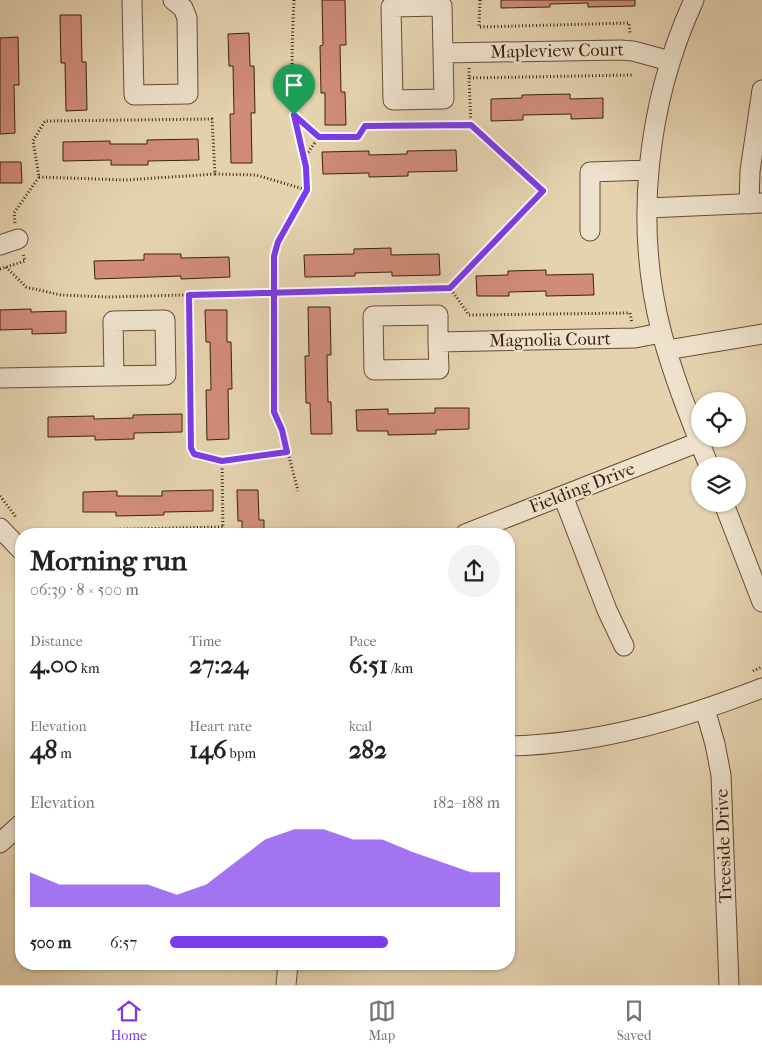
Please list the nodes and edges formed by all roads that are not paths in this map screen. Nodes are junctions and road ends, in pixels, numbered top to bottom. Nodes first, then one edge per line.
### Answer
1 (132, 0) edge
2 (173, 0) edge
3 (694, 0) edge
4 (443, 53) junction
5 (670, 61) junction
6 (762, 90) edge
7 (649, 170) junction
8 (756, 204) edge
9 (648, 208) junction
10 (590, 230) dead end
11 (762, 334) edge
12 (664, 341) junction
13 (438, 342) junction
14 (114, 375) dead end
15 (0, 378) edge
16 (691, 421) edge
17 (691, 445) edge
18 (563, 496) junction
19 (727, 512) edge
20 (480, 528) edge
21 (0, 529) edge
22 (15, 544) edge
23 (762, 602) edge
24 (624, 646) dead end
25 (762, 688) edge
26 (705, 710) junction
27 (515, 746) edge
28 (15, 829) edge
29 (0, 843) edge
30 (287, 970) edge
31 (286, 985) edge
32 (729, 985) edge

1 - 2 street
3 - 5 street
4 - 4 street
4 - 5 street, Mapleview Court
5 - 7 street
6 - 8 street
7 - 9 street
7 - 10 street
8 - 9 street
9 - 12 street
11 - 12 street, Magnolia Court
12 - 13 street, Magnolia Court
12 - 16 street
13 - 13 street
14 - 15 street
17 - 18 street, Fielding Drive
18 - 20 street, Fielding Drive
18 - 24 street
19 - 23 street
21 - 22 street
25 - 26 street
26 - 27 street
26 - 32 street, Treeside Drive
28 - 29 street
30 - 31 street

